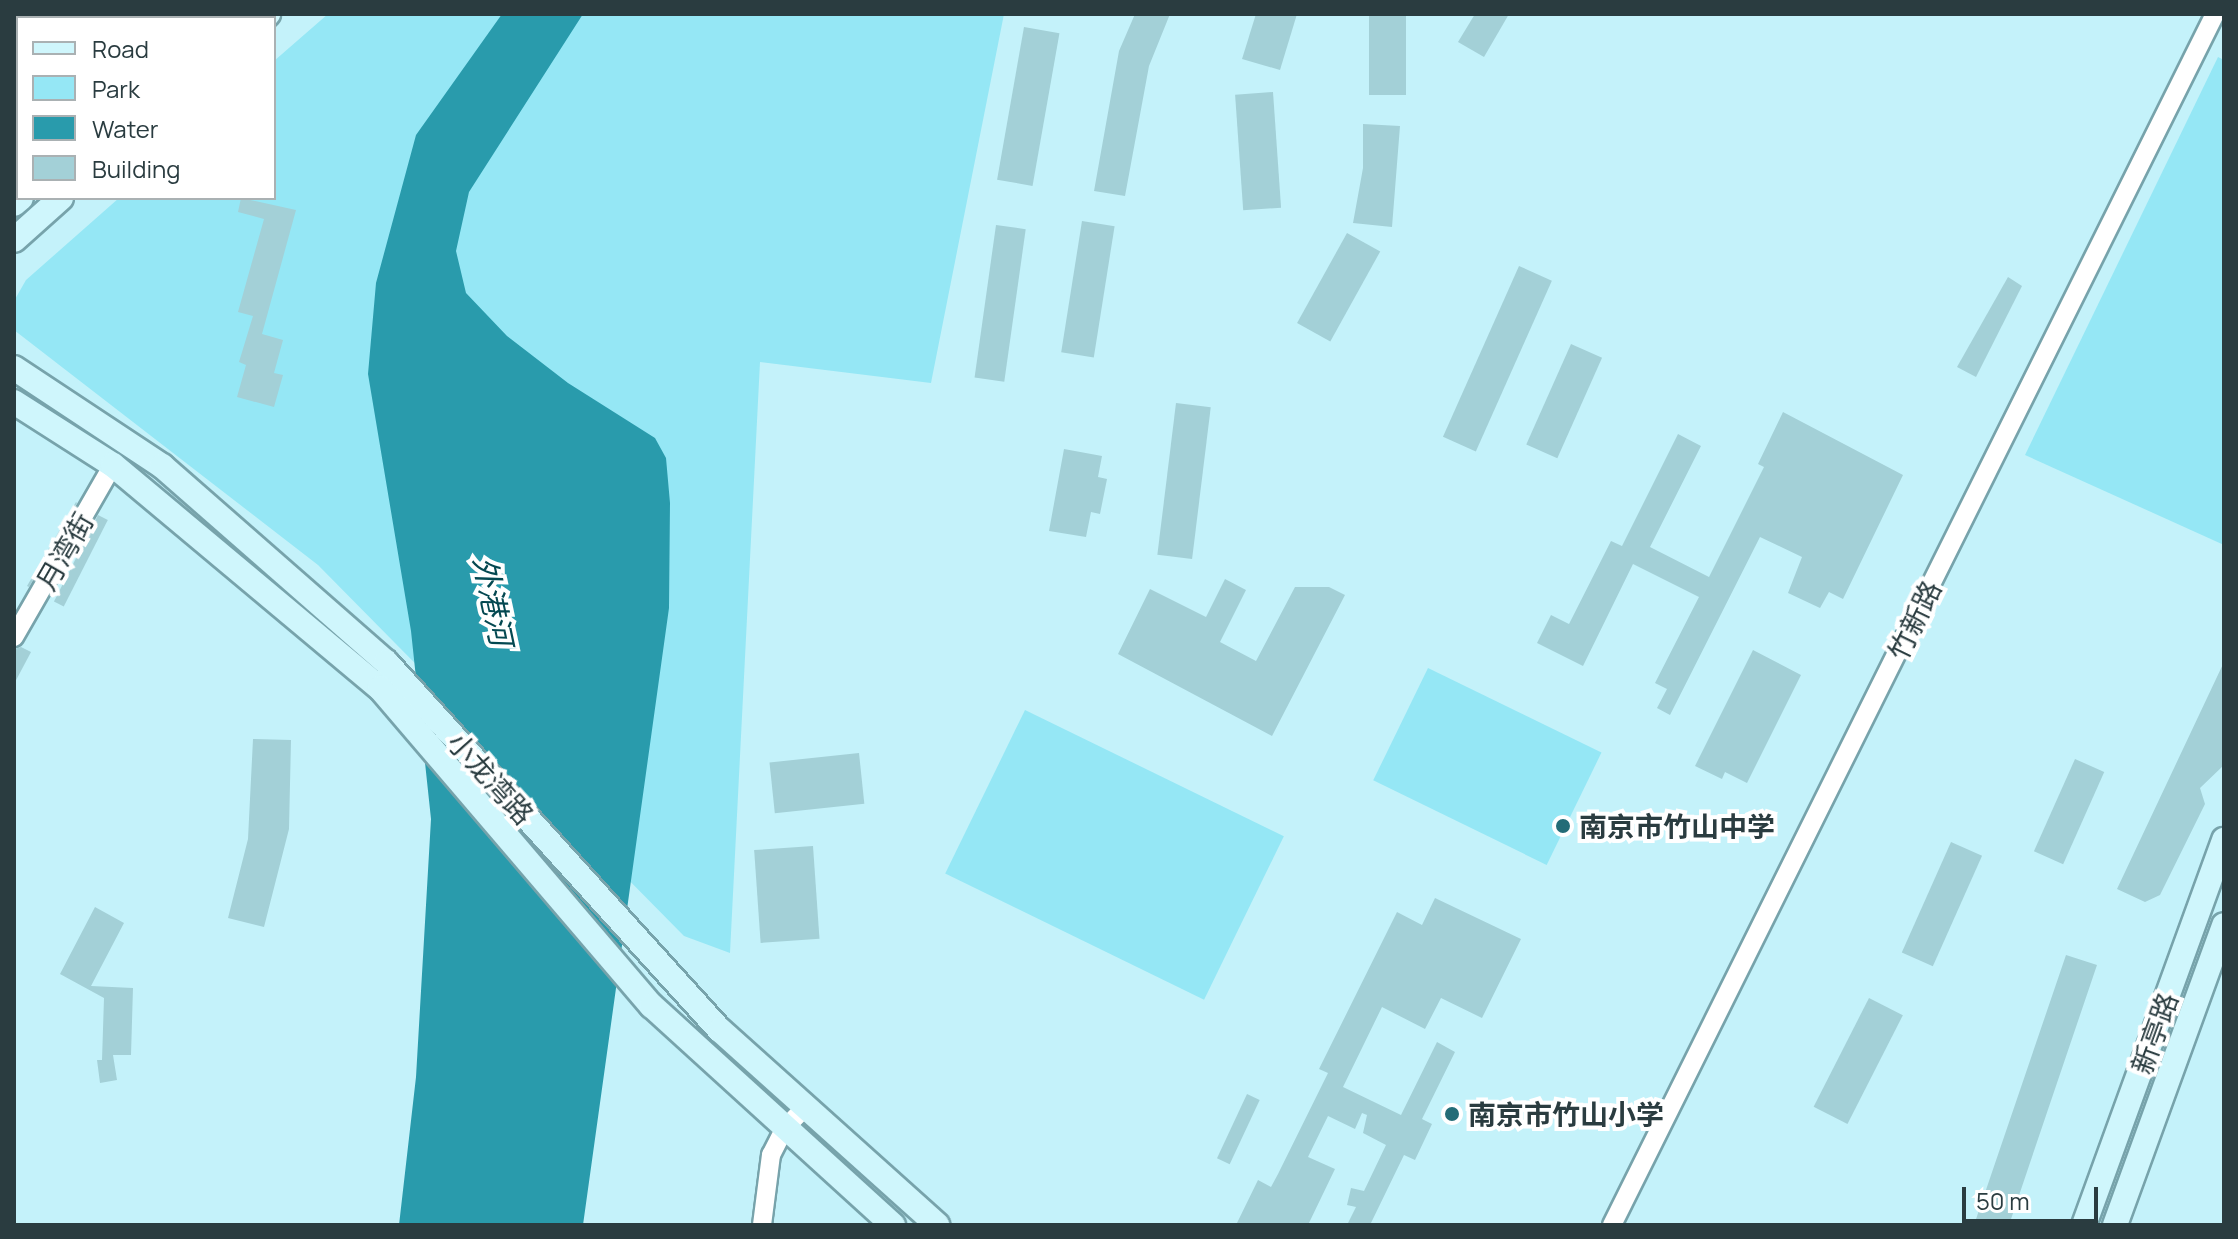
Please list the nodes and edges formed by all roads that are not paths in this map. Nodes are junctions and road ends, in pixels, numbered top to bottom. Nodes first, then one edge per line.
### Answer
1 (2215, 14) edge
2 (59, 200) edge
3 (14, 240) edge
4 (14, 368) edge
5 (14, 402) edge
6 (113, 465) junction
7 (14, 637) edge
8 (2224, 840) edge
9 (2224, 925) edge
10 (805, 1107) junction
11 (785, 1128) junction
12 (762, 1225) edge
13 (893, 1225) edge
14 (937, 1225) edge
15 (1612, 1225) edge
16 (2084, 1225) edge
17 (2115, 1225) edge

1 - 15 street, 竹新路
2 - 3 main road
4 - 10 main road, 小龙湾路
5 - 6 main road, 小龙湾路
6 - 7 street, 月湾街
6 - 11 main road, 小龙湾路
8 - 16 main road, 新亭路
9 - 17 main road, 新亭路
10 - 11 street
10 - 14 main road, 小龙湾路
11 - 12 street
11 - 13 main road, 小龙湾路

